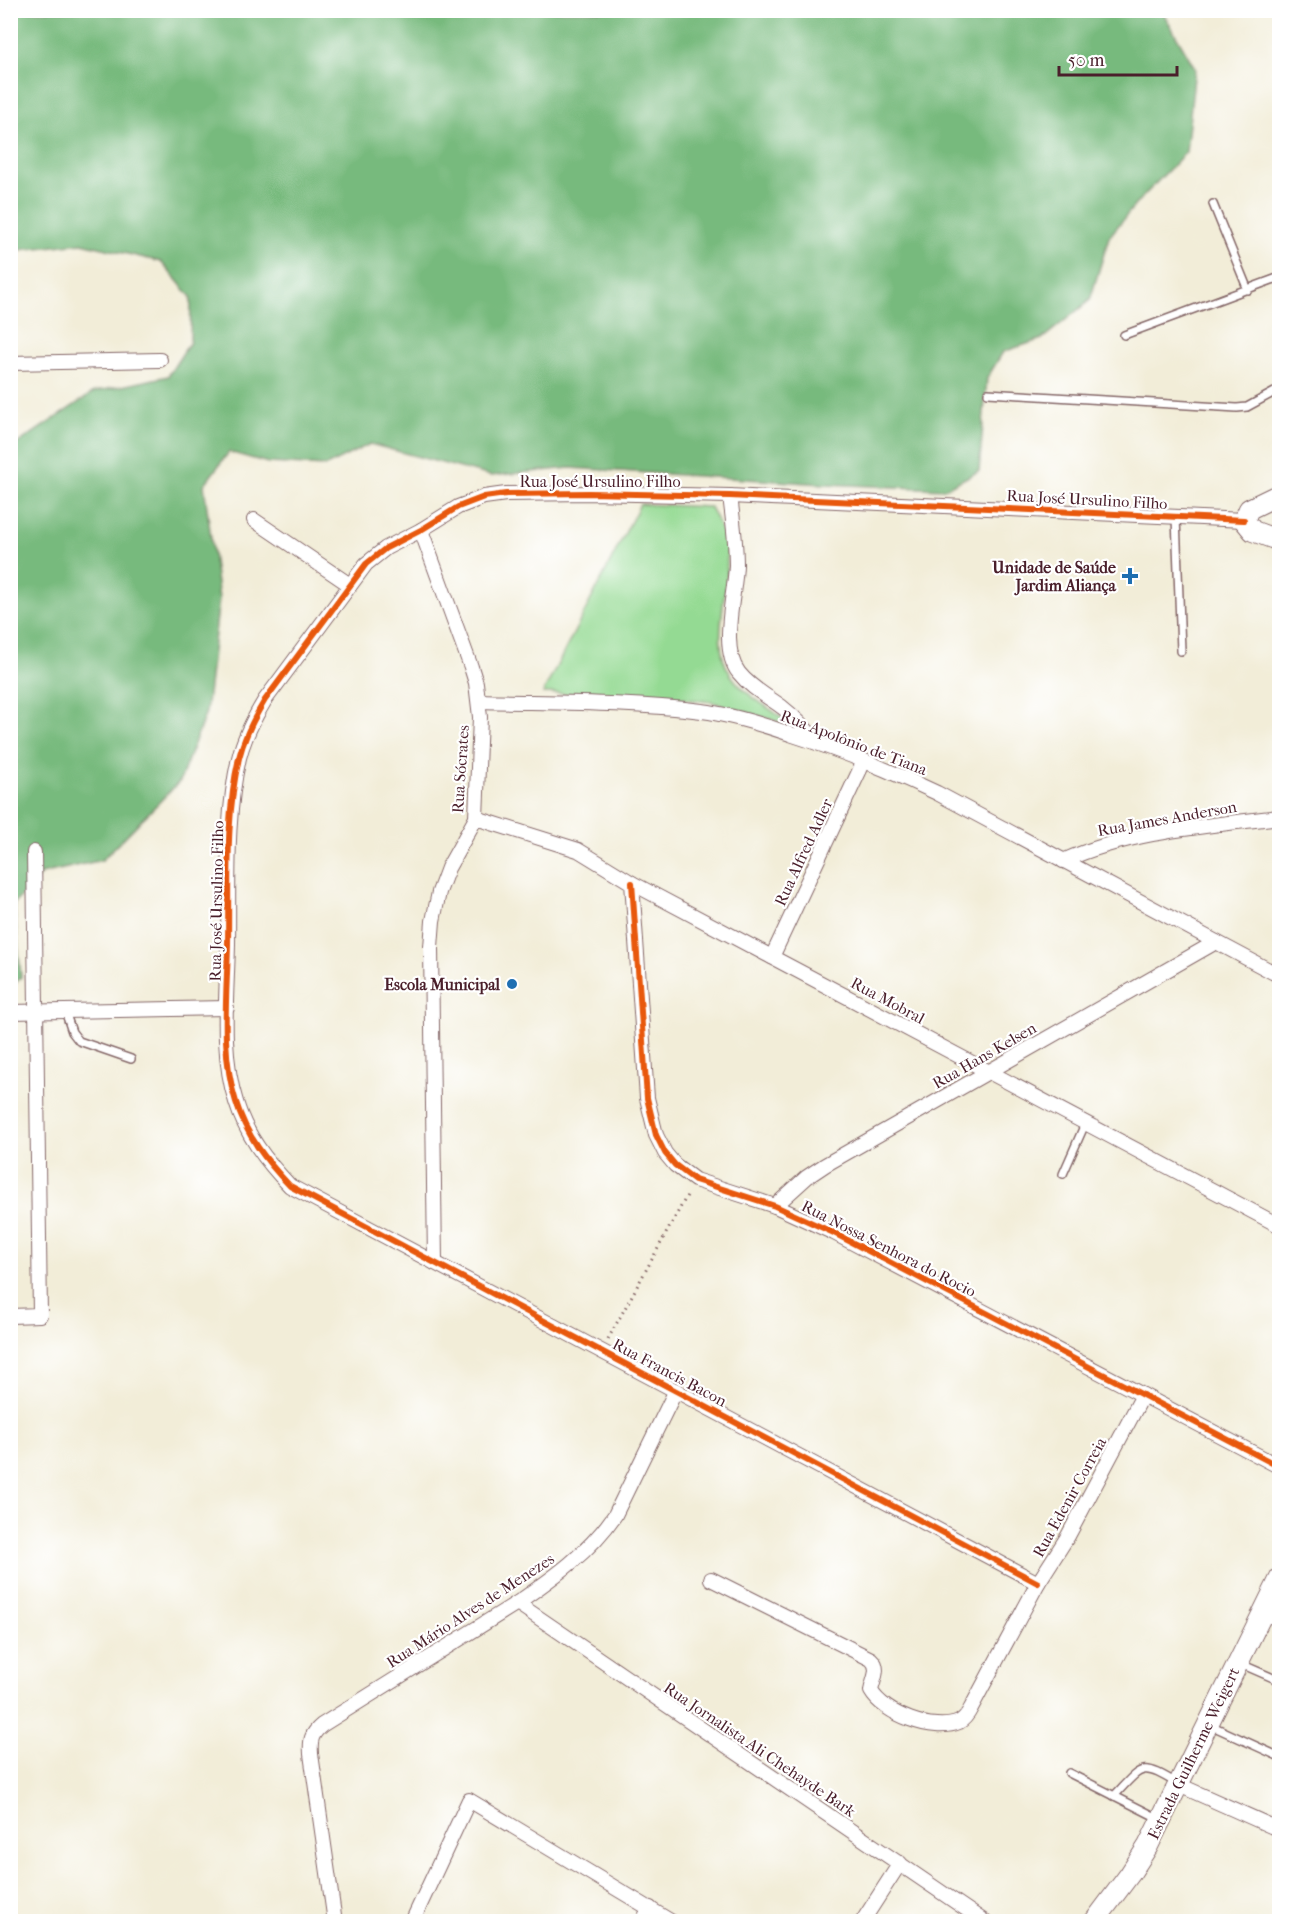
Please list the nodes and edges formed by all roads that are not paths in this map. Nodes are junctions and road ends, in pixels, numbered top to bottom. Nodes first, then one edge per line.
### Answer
1 (1213, 204) dead end
2 (1280, 277) edge
3 (1248, 290) junction
4 (1124, 335) dead end
5 (160, 360) dead end
6 (10, 363) edge
7 (1280, 389) edge
8 (988, 393) dead end
9 (1280, 494) edge
10 (730, 496) junction
11 (1176, 517) junction
12 (254, 520) dead end
13 (1244, 520) junction
14 (421, 530) junction
15 (1280, 541) edge
16 (350, 585) junction
17 (1181, 651) dead end
18 (479, 701) junction
19 (819, 743) junction
20 (864, 761) junction
21 (1280, 817) edge
22 (476, 818) junction
23 (34, 852) dead end
24 (1063, 861) junction
25 (632, 883) junction
26 (1216, 942) junction
27 (772, 957) junction
28 (1280, 976) edge
29 (227, 1008) junction
30 (36, 1011) junction
31 (65, 1011) junction
32 (10, 1012) edge
33 (131, 1059) dead end
34 (988, 1072) junction
35 (1086, 1124) junction
36 (1063, 1174) dead end
37 (290, 1185) joint
38 (775, 1206) junction
39 (1280, 1226) edge
40 (435, 1263) junction
41 (10, 1316) edge
42 (676, 1390) junction
43 (1143, 1395) junction
44 (1280, 1467) edge
45 (1280, 1578) edge
46 (711, 1580) dead end
47 (1038, 1583) junction
48 (516, 1603) junction
49 (1271, 1616) edge
50 (1237, 1662) junction
51 (1280, 1681) edge
52 (1208, 1724) junction
53 (1280, 1757) edge
54 (1069, 1773) dead end
55 (1179, 1785) junction
56 (1114, 1796) junction
57 (1161, 1820) junction
58 (1280, 1830) edge
59 (900, 1863) junction
60 (650, 1908) junction
61 (335, 1922) edge
62 (412, 1922) edge
63 (642, 1922) edge
64 (672, 1922) edge
65 (862, 1922) edge
66 (985, 1922) edge
67 (1094, 1922) edge

1 - 3 lane
2 - 3 lane
3 - 4 lane
5 - 6 street
7 - 8 lane
9 - 13 street
10 - 11 street, Rua José Ursulino Filho
10 - 14 street, Rua José Ursulino Filho
10 - 19 street
11 - 13 street, Rua José Ursulino Filho
11 - 17 lane
12 - 16 street
13 - 15 street
14 - 16 street, Rua José Ursulino Filho
14 - 18 street, Rua Sócrates
16 - 29 street, Rua José Ursulino Filho
18 - 19 street, Rua Apolônio de Tiana
18 - 22 street, Rua Sócrates
19 - 20 street, Rua Apolônio de Tiana
20 - 24 street, Rua Apolônio de Tiana
20 - 27 street, Rua Alfred Adler
21 - 24 street, Rua James Anderson
22 - 25 street, Rua Mobral
22 - 40 street, Rua Sócrates
23 - 30 street
24 - 26 street, Rua Apolônio de Tiana
25 - 27 street, Rua Mobral
25 - 38 street, Rua Nossa Senhora do Rocio
26 - 28 street, Rua Apolônio de Tiana
26 - 34 street, Rua Hans Kelsen
27 - 34 street, Rua Mobral
29 - 31 street
29 - 37 street, Rua José Ursulino Filho
30 - 31 street
30 - 32 street
30 - 41 street
31 - 33 lane
34 - 35 street, Rua Mobral
34 - 38 street, Rua Hans Kelsen
35 - 36 lane
35 - 39 street, Rua Mobral
37 - 40 street, Rua Francis Bacon
38 - 43 street, Rua Nossa Senhora do Rocio
40 - 42 street, Rua Francis Bacon
42 - 47 street, Rua Francis Bacon
42 - 48 street, Rua Mário Alves de Menezes
43 - 44 street, Rua Nossa Senhora do Rocio
43 - 47 street, Rua Edenir Correia
45 - 49 street, Estrada Guilherme Weigert
46 - 47 street, Rua Edenir Correia
48 - 59 street, Rua Jornalista Ali Chehayde Bark
48 - 61 street, Rua Mário Alves de Menezes
49 - 50 street, Estrada Guilherme Weigert
50 - 51 lane
50 - 52 street, Estrada Guilherme Weigert
52 - 53 lane
52 - 55 street, Estrada Guilherme Weigert
54 - 56 lane
55 - 56 lane
55 - 57 street, Estrada Guilherme Weigert
55 - 58 street
56 - 57 lane
57 - 67 street, Estrada Guilherme Weigert
59 - 65 street
59 - 66 street, Rua Jornalista Ali Chehayde Bark
60 - 62 street
60 - 63 street
60 - 64 street

